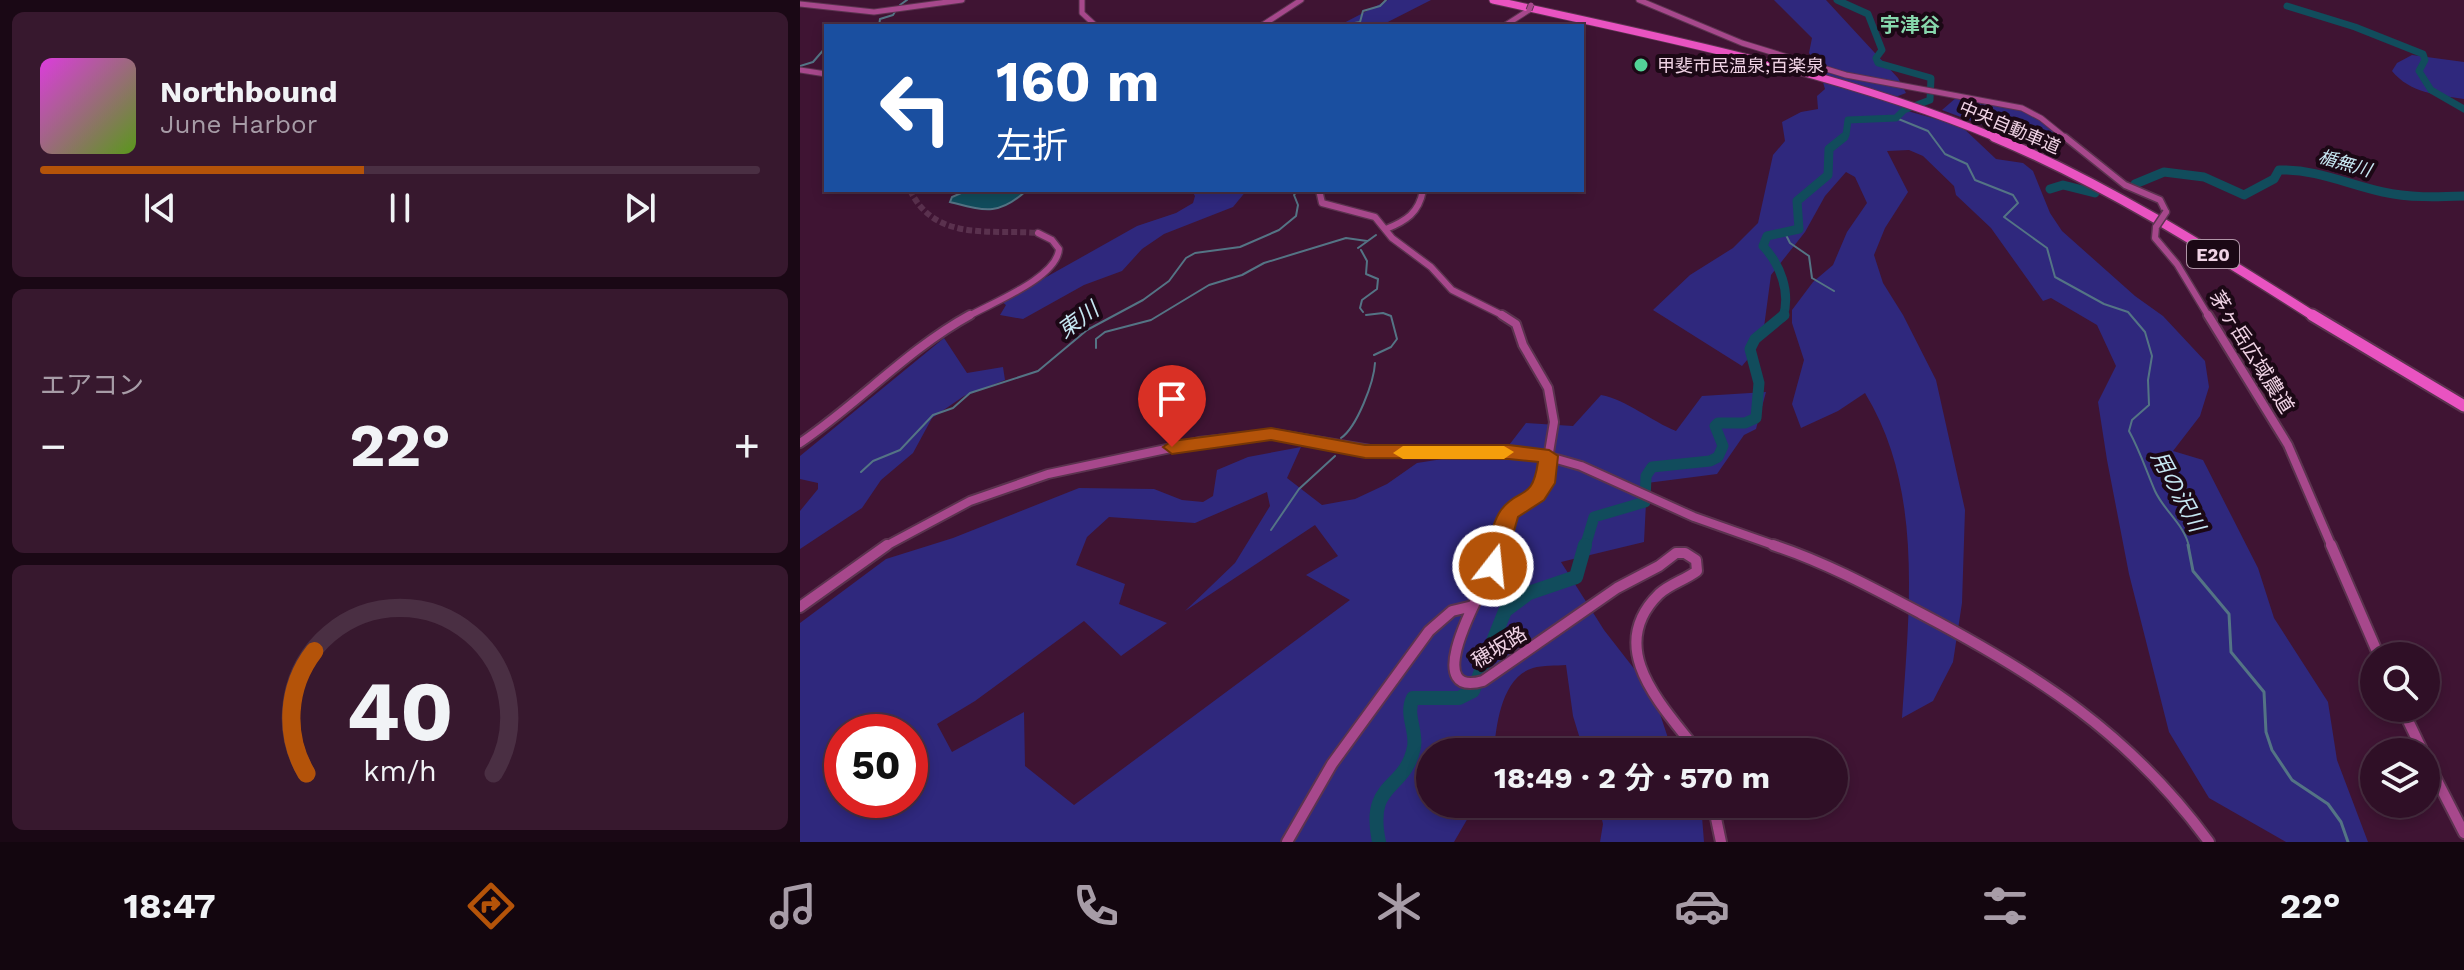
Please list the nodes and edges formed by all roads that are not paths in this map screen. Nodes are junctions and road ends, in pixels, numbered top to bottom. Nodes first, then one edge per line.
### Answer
1 (962, 0) edge
2 (1082, 0) edge
3 (1301, 0) edge
4 (1493, 0) edge
5 (1503, 0) edge
6 (1639, 0) edge
7 (800, 4) edge
8 (1531, 5) edge
9 (1094, 24) edge
10 (1264, 24) edge
11 (1507, 24) edge
12 (800, 70) edge
13 (824, 74) edge
14 (1888, 95) junction
15 (1319, 192) edge
16 (1423, 192) edge
17 (1386, 229) junction
18 (1038, 233) dead end
19 (2464, 404) edge
20 (800, 443) edge
21 (1549, 456) junction
22 (1473, 606) junction
23 (800, 607) edge
24 (2373, 642) edge
25 (1687, 738) edge
26 (2440, 786) edge
27 (1716, 818) edge
28 (2464, 833) edge
29 (1287, 842) edge
30 (1721, 842) edge
31 (2209, 842) edge

1 - 7 street
2 - 9 street
3 - 10 street
4 - 14 highway, 中央自動車道 / E20
5 - 14 highway, 中央自動車道 / E20
6 - 24 street, 茅ヶ岳広域農道, bridge
8 - 11 street
12 - 13 street
14 - 19 highway, 中央自動車道 / E20
15 - 17 street, 穂坂路
16 - 17 street
17 - 21 street, 穂坂路
18 - 20 street
21 - 22 street, 穂坂路
21 - 23 street
21 - 31 street
22 - 25 street, 穂坂路
22 - 29 street
26 - 28 street
27 - 30 street

